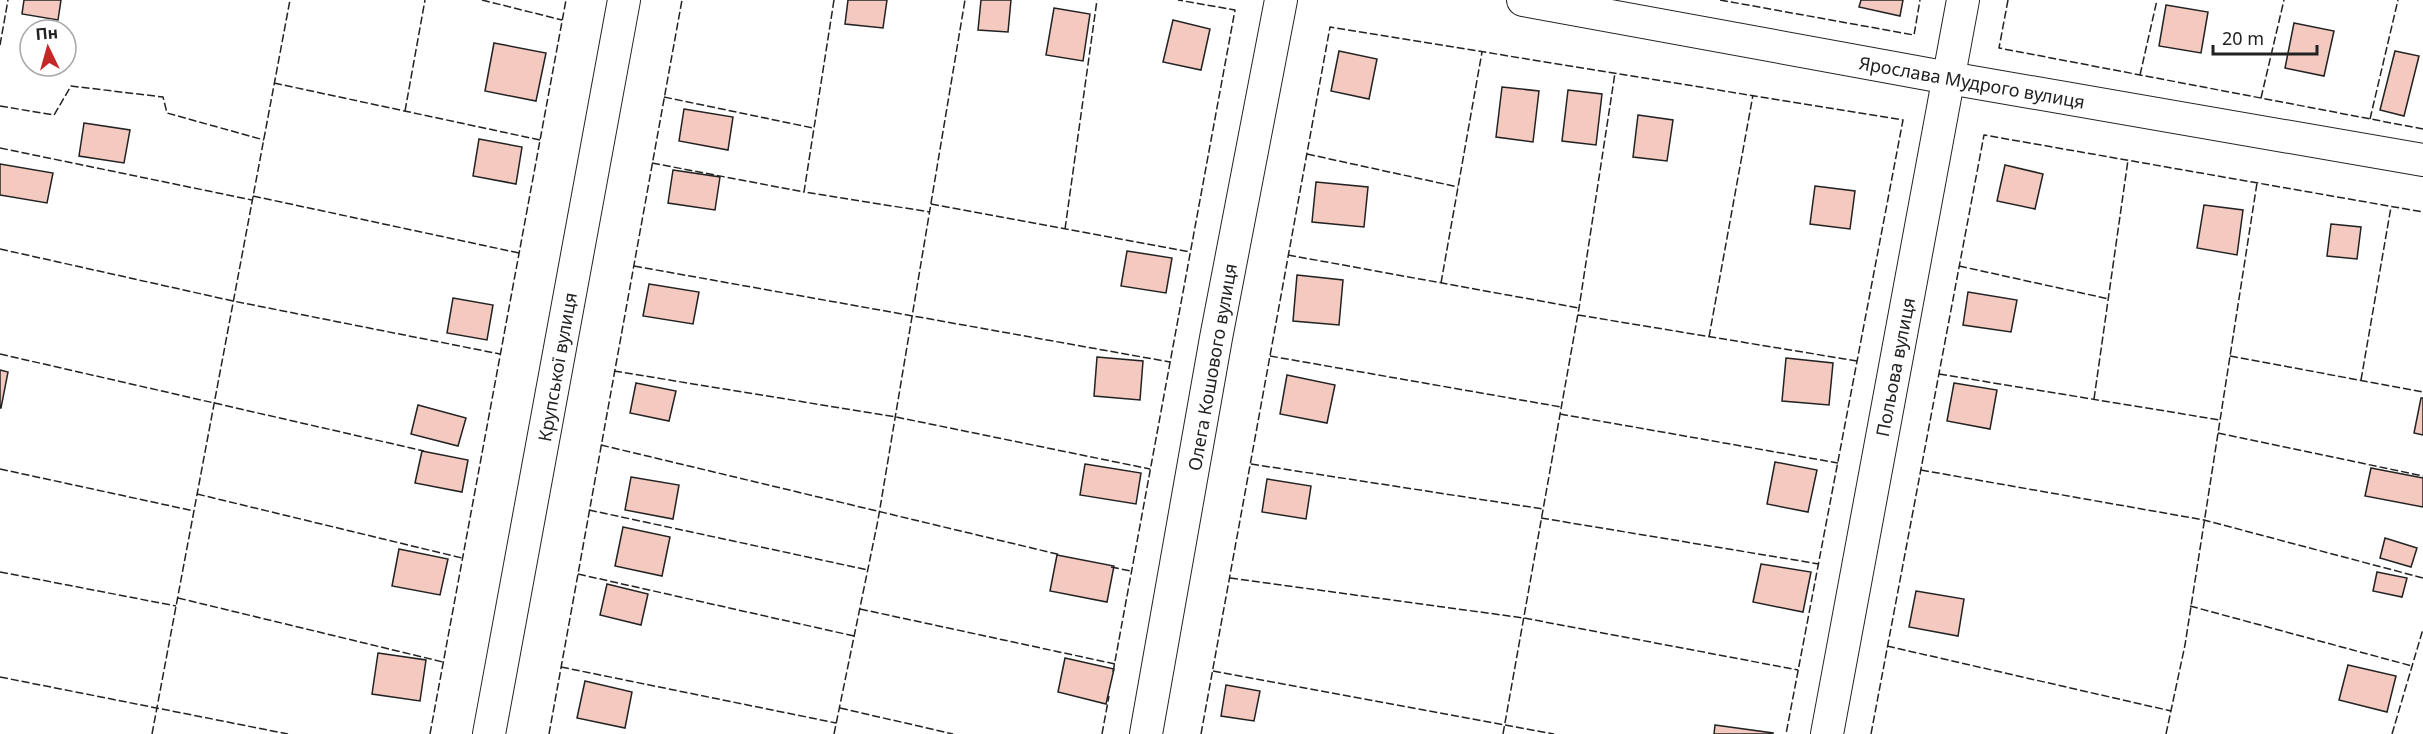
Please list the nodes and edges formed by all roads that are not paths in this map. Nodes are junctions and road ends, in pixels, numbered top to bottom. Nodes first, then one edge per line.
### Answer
1 (624, 0) edge
2 (1281, 0) edge
3 (1522, 0) edge
4 (1963, 0) edge
5 (1948, 78) junction
6 (2423, 160) edge
7 (489, 734) edge
8 (1146, 734) edge
9 (1827, 734) edge

1 - 7 street, Крупської вулиця
2 - 8 street, Олега Кошового вулиця
3 - 5 street, Ярослава Мудрого вулиця
4 - 5 street, Польова вулиця
5 - 6 street, Ярослава Мудрого вулиця
5 - 9 street, Польова вулиця

